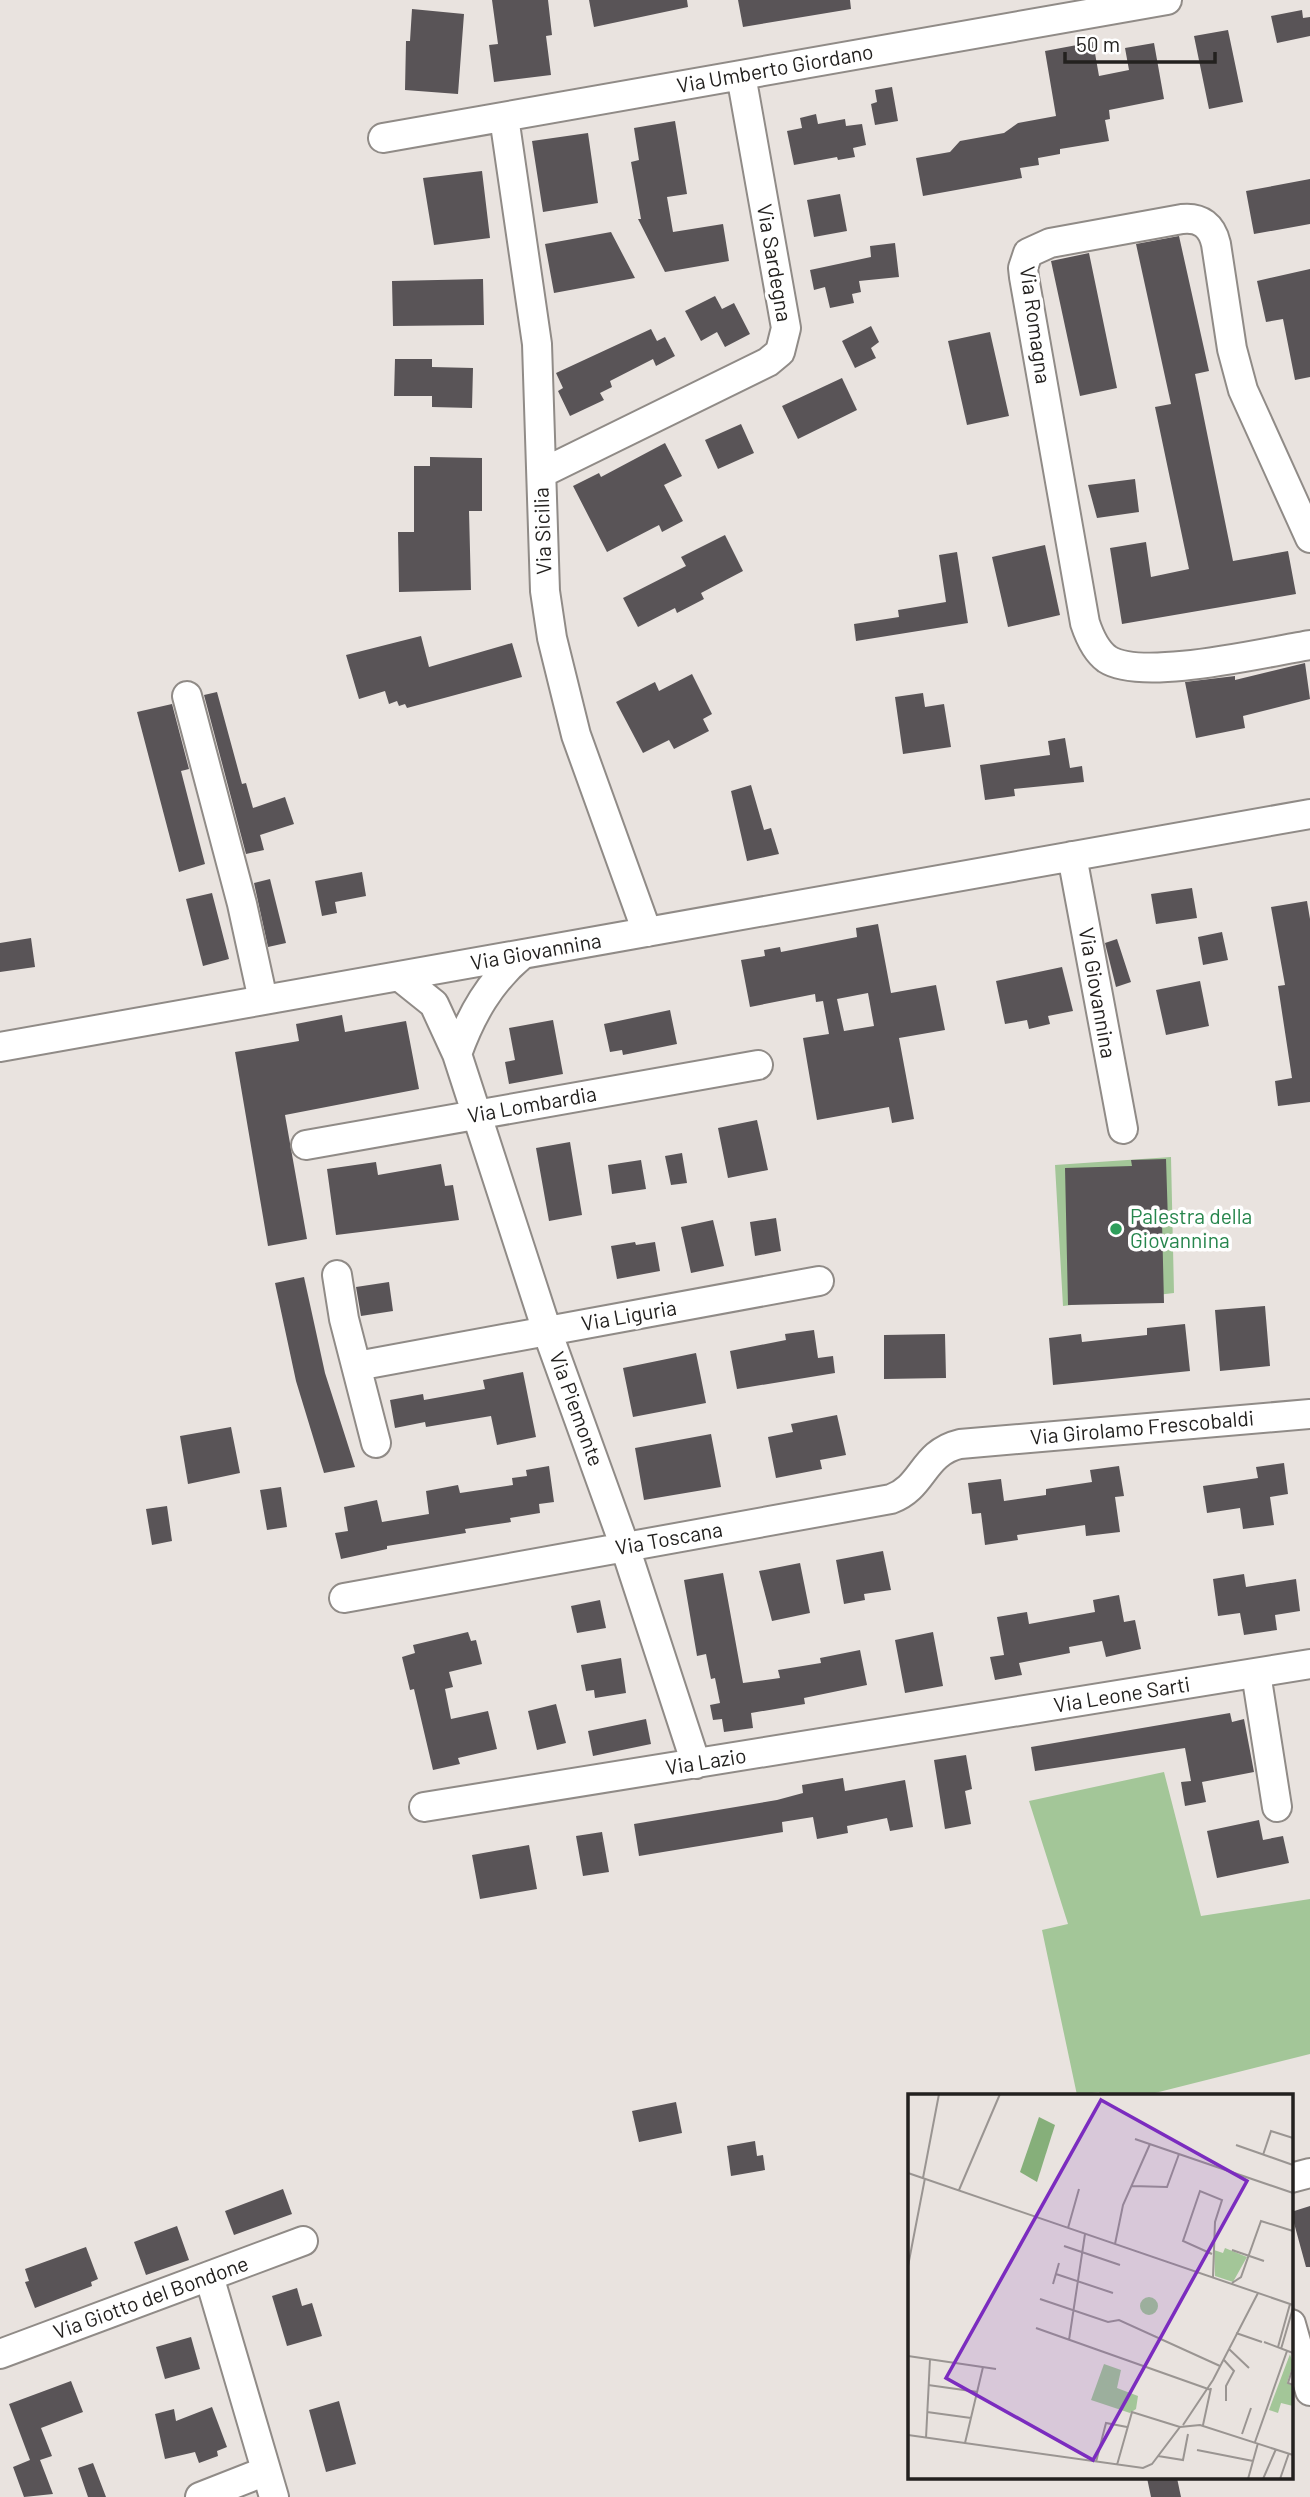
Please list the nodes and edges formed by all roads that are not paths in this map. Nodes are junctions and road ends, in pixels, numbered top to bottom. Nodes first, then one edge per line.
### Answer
1 (1167, 0) edge
2 (741, 75) junction
3 (504, 117) junction
4 (383, 138) dead end
5 (542, 472) junction
6 (1310, 538) edge
7 (1310, 645) edge
8 (187, 696) dead end
9 (1310, 814) edge
10 (1072, 856) junction
11 (647, 932) junction
12 (523, 954) junction
13 (454, 966) junction
14 (399, 976) junction
15 (263, 1000) junction
16 (473, 1014) junction
17 (441, 1016) junction
18 (0, 1047) edge
19 (457, 1055) junction
20 (758, 1065) dead end
21 (477, 1115) junction
22 (1122, 1129) dead end
23 (306, 1146) dead end
24 (337, 1276) dead end
25 (819, 1281) dead end
26 (547, 1331) junction
27 (357, 1366) junction
28 (1310, 1414) edge
29 (974, 1442) joint
30 (376, 1443) dead end
31 (625, 1547) junction
32 (344, 1598) dead end
33 (1310, 1664) edge
34 (1256, 1673) junction
35 (987, 1717) joint
36 (696, 1763) junction
37 (424, 1807) dead end
38 (1277, 1807) dead end
39 (1310, 2174) edge
40 (1292, 2178) edge
41 (303, 2241) dead end
42 (209, 2276) junction
43 (1292, 2327) edge
44 (0, 2354) edge
45 (1310, 2391) edge
46 (270, 2484) edge
47 (200, 2497) edge

1 - 2 street, Via Umberto Giordano
2 - 3 street, Via Umberto Giordano
2 - 5 street, Via Sardegna
3 - 4 street, Via Umberto Giordano
3 - 5 street, Via Sicilia
5 - 11 street, Via Sicilia
6 - 7 street, Via Romagna
8 - 15 street
9 - 10 street, Via Giovannina
10 - 11 street, Via Giovannina
10 - 22 street, Via Giovannina
11 - 12 street, Via Giovannina
12 - 13 street, Via Giovannina
12 - 16 street
13 - 14 street, Via Giovannina
13 - 16 street
13 - 17 street
14 - 15 street, Via Giovannina
14 - 17 street, Via Piemonte
15 - 18 street, Via Giovannina
16 - 19 street
17 - 19 street, Via Piemonte
19 - 21 street, Via Piemonte
20 - 21 street, Via Lombardia
21 - 23 street, Via Lombardia
21 - 26 street, Via Piemonte
24 - 27 street
25 - 26 street, Via Liguria
26 - 27 street, Via Liguria
26 - 31 street, Via Piemonte
27 - 30 street
28 - 29 street, Via Girolamo Frescobaldi
29 - 31 street, Via Toscana
31 - 32 street, Via Toscana
31 - 36 street, Via Piemonte
33 - 34 street, Via Leone Sarti
34 - 35 street, Via Leone Sarti
34 - 38 street
35 - 36 street, Via Lazio
36 - 37 street, Via Lazio
39 - 40 street
41 - 42 street, Via Giotto del Bondone
42 - 44 street, Via Giotto del Bondone
42 - 46 street
43 - 45 street
46 - 47 street

